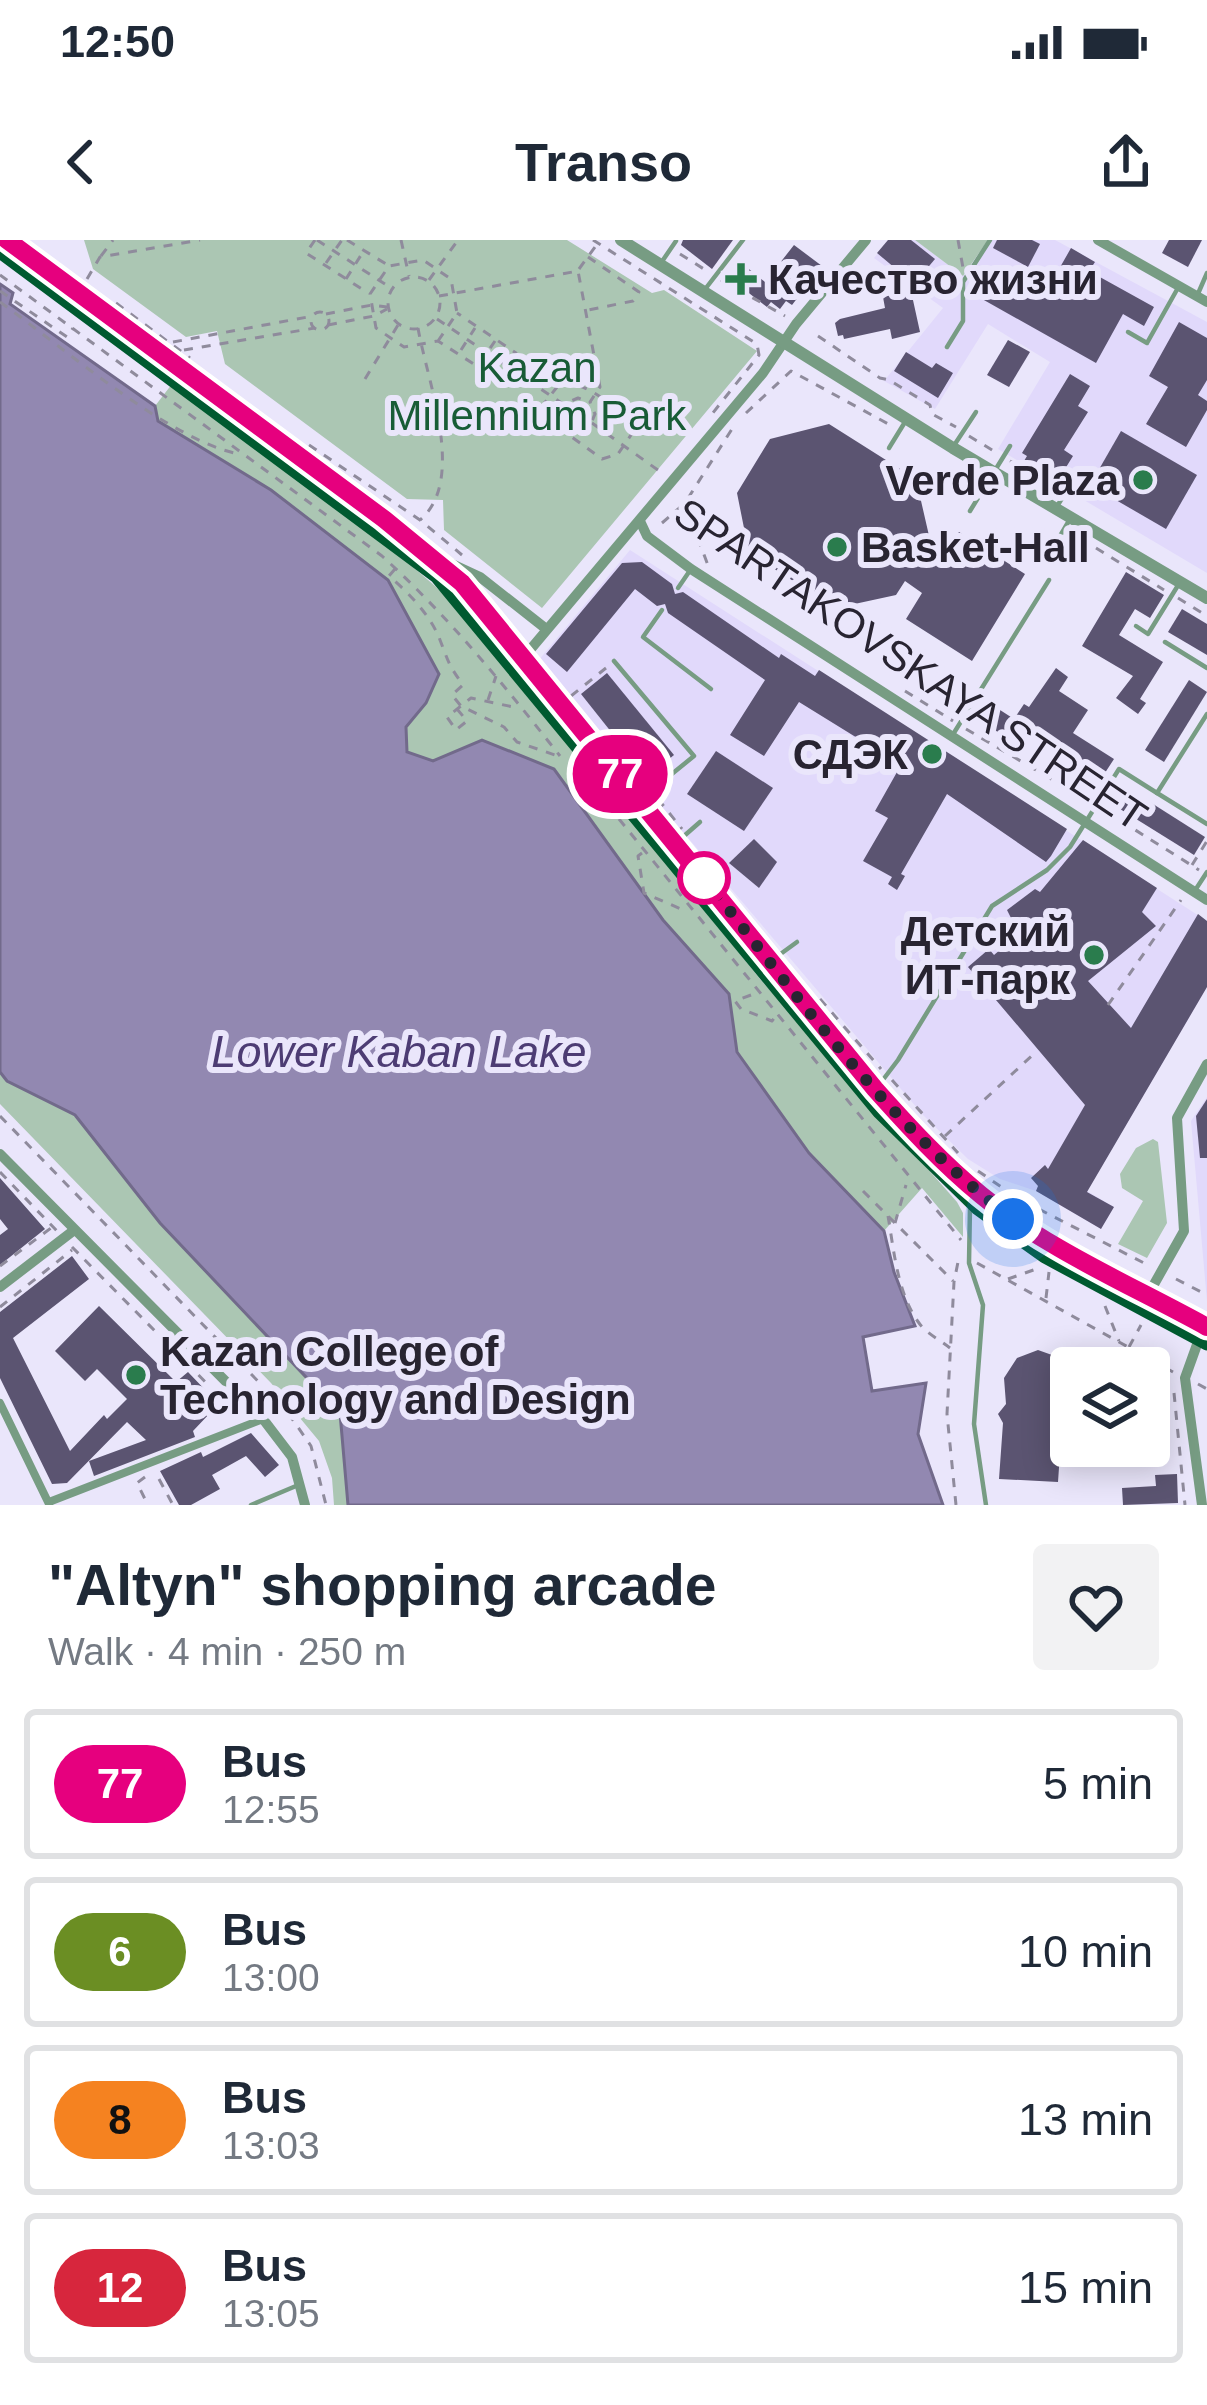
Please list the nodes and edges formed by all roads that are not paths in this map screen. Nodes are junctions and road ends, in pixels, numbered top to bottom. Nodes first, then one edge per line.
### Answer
1 (7, 240) edge
2 (621, 240) edge
3 (743, 240) edge
4 (866, 240) edge
5 (990, 240) edge
6 (1098, 240) edge
7 (676, 241) edge
8 (0, 251) edge
9 (659, 265) junction
10 (1207, 273) edge
11 (1179, 286) junction
12 (703, 293) junction
13 (1202, 299) edge
14 (1128, 332) dead end
15 (783, 343) junction
16 (947, 347) dead end
17 (976, 412) dead end
18 (906, 419) junction
19 (1010, 446) dead end
20 (889, 448) dead end
21 (952, 448) junction
22 (994, 472) junction
23 (1072, 482) dead end
24 (1055, 508) junction
25 (970, 511) dead end
26 (1071, 518) junction
27 (640, 521) junction
28 (430, 554) junction
29 (1046, 560) dead end
30 (691, 569) junction
31 (1049, 580) dead end
32 (1180, 582) junction
33 (678, 588) dead end
34 (1207, 598) edge
35 (662, 610) dead end
36 (1136, 626) dead end
37 (545, 628) junction
38 (1165, 642) dead end
39 (524, 657) junction
40 (614, 662) road end
41 (1207, 668) edge
42 (711, 688) dead end
43 (1207, 713) edge
44 (956, 731) junction
45 (1157, 793) junction
46 (647, 795) junction
47 (700, 822) dead end
48 (1086, 823) junction
49 (1207, 824) edge
50 (681, 838) junction
51 (1206, 873) edge
52 (1188, 895) junction
53 (1207, 900) edge
54 (797, 942) dead end
55 (771, 961) junction
56 (1207, 1064) edge
57 (875, 1089) junction
58 (0, 1154) edge
59 (970, 1201) junction
60 (68, 1235) junction
61 (0, 1288) edge
62 (1148, 1295) junction
63 (1204, 1336) edge
64 (0, 1403) edge
65 (263, 1419) junction
66 (301, 1483) junction
67 (49, 1504) edge
68 (251, 1505) edge
69 (305, 1505) edge
70 (986, 1505) edge
71 (1202, 1505) edge

1 - 28 main road
2 - 9 street
3 - 12 lane
4 - 15 street
5 - 16 lane
6 - 11 street
7 - 9 lane
8 - 59 main road
9 - 12 street
10 - 13 lane
11 - 13 street
11 - 14 lane
12 - 15 street
15 - 18 street
15 - 27 street
17 - 21 lane
18 - 20 lane
18 - 21 street
19 - 22 lane
21 - 22 street
22 - 24 street
22 - 25 lane
23 - 24 lane
24 - 26 street
26 - 29 lane
26 - 32 street
27 - 30 street, SPARTAKOVSKAYA STREET
27 - 37 street
28 - 37 street
28 - 39 main road
30 - 33 lane
30 - 44 street, SPARTAKOVSKAYA STREET
31 - 44 lane
32 - 34 street
32 - 36 lane
35 - 42 lane
37 - 39 street
38 - 41 lane
39 - 46 main road
40 - 46 lane
43 - 45 lane
44 - 48 street, SPARTAKOVSKAYA STREET
45 - 48 lane
45 - 49 lane
46 - 50 main road
47 - 50 lane
48 - 52 street, SPARTAKOVSKAYA STREET
48 - 57 lane
50 - 55 main road
51 - 52 lane
52 - 53 street, SPARTAKOVSKAYA STREET
54 - 55 lane
55 - 57 main road
56 - 62 street
57 - 62 main road
58 - 60 street
59 - 63 main road
59 - 70 lane
60 - 61 street
60 - 65 street
62 - 63 main road
63 - 71 street
64 - 67 street
65 - 66 street
65 - 67 street
66 - 68 lane
66 - 69 street

